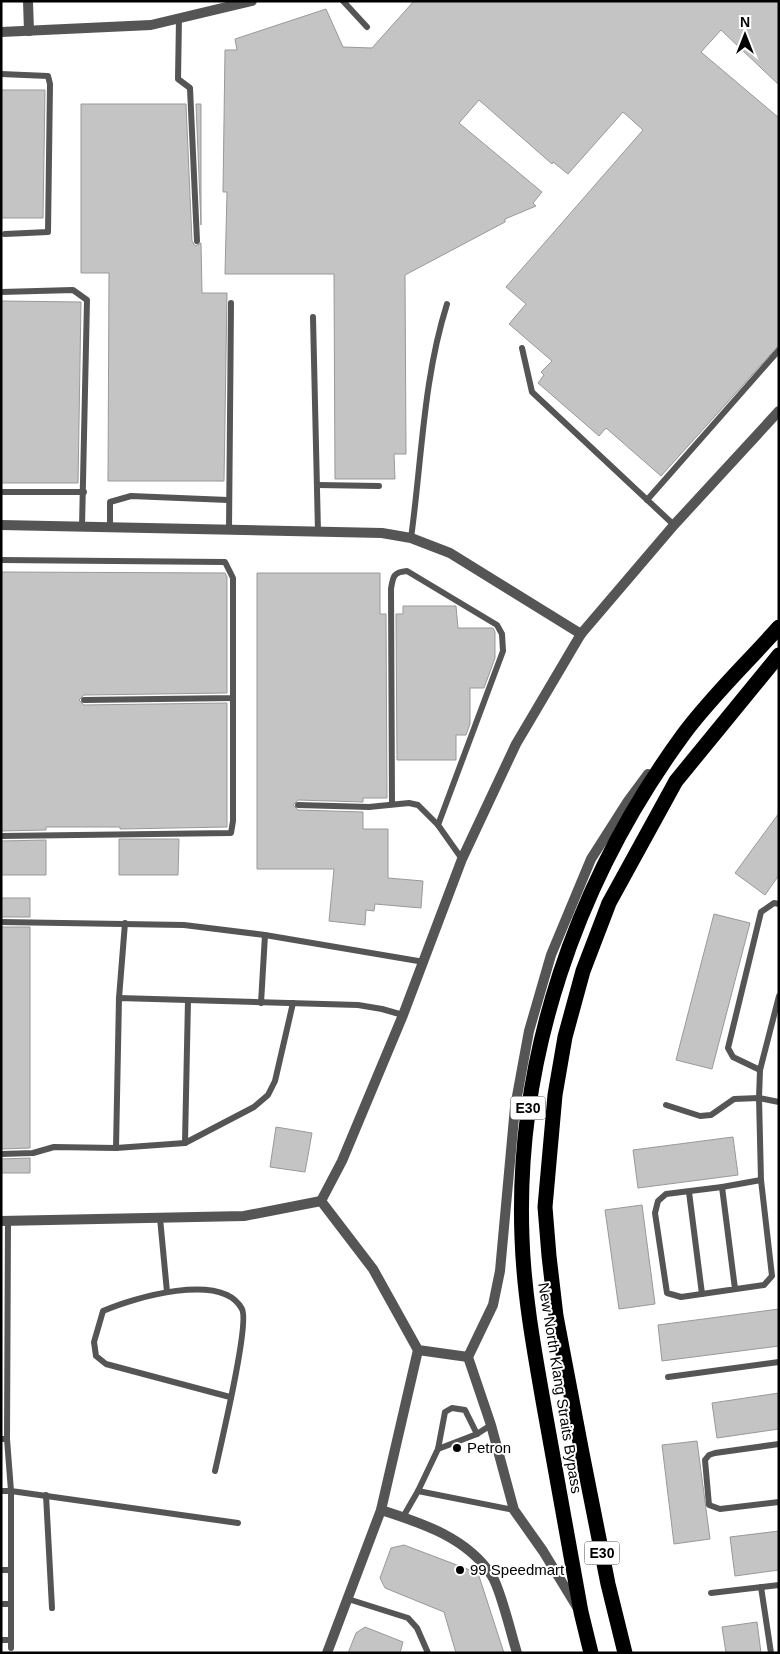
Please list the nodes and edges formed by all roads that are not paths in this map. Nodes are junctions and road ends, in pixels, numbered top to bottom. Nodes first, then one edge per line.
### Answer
1 (28, 1) edge
2 (252, 1) edge
3 (343, 1) edge
4 (179, 18) junction
5 (367, 27) dead end
6 (29, 31) junction
7 (1, 32) edge
8 (1, 74) edge
9 (5, 234) dead end
10 (197, 241) dead end
11 (1, 292) edge
12 (231, 303) dead end
13 (447, 304) dead end
14 (313, 316) dead end
15 (522, 348) dead end
16 (779, 350) edge
17 (779, 411) edge
18 (318, 485) junction
19 (379, 486) dead end
20 (1, 492) edge
21 (84, 492) junction
22 (228, 500) junction
23 (647, 500) junction
24 (1, 525) edge
25 (674, 525) junction
26 (82, 527) junction
27 (110, 528) junction
28 (229, 530) junction
29 (318, 532) junction
30 (411, 538) junction
31 (1, 560) edge
32 (779, 627) edge
33 (581, 634) junction
34 (779, 655) edge
35 (233, 698) junction
36 (84, 700) dead end
37 (684, 733) junction
38 (392, 804) junction
39 (298, 805) dead end
40 (438, 825) junction
41 (1, 836) edge
42 (462, 860) junction
43 (779, 904) edge
44 (1, 922) edge
45 (125, 923) junction
46 (265, 935) junction
47 (424, 962) junction
48 (779, 996) edge
49 (119, 998) junction
50 (188, 1000) junction
51 (261, 1003) junction
52 (293, 1003) junction
53 (403, 1015) junction
54 (760, 1070) junction
55 (759, 1098) junction
56 (779, 1102) edge
57 (666, 1105) dead end
58 (185, 1143) junction
59 (116, 1148) junction
60 (1, 1154) edge
61 (760, 1180) junction
62 (722, 1187) junction
63 (689, 1192) junction
64 (321, 1201) junction
65 (160, 1218) junction
66 (4, 1221) edge
67 (735, 1289) junction
68 (167, 1292) junction
69 (702, 1294) junction
70 (418, 1350) junction
71 (468, 1357) junction
72 (779, 1362) edge
73 (668, 1377) dead end
74 (230, 1397) junction
75 (491, 1425) junction
76 (477, 1434) junction
77 (4, 1439) edge
78 (779, 1444) edge
79 (438, 1449) junction
80 (215, 1471) dead end
81 (1, 1491) edge
82 (11, 1491) junction
83 (418, 1491) junction
84 (46, 1495) junction
85 (779, 1502) edge
86 (381, 1510) junction
87 (514, 1510) junction
88 (403, 1517) junction
89 (238, 1523) dead end
90 (1, 1532) edge
91 (11, 1532) junction
92 (1, 1570) edge
93 (11, 1570) junction
94 (779, 1585) edge
95 (762, 1587) junction
96 (711, 1593) dead end
97 (348, 1599) junction
98 (1, 1604) edge
99 (11, 1604) junction
100 (52, 1608) dead end
101 (581, 1612) junction
102 (1, 1640) edge
103 (11, 1640) junction
104 (11, 1648) dead end
105 (327, 1653) edge
106 (428, 1653) edge
107 (517, 1653) edge
108 (591, 1653) edge
109 (625, 1653) edge
110 (771, 1653) edge

1 - 6 street
2 - 4 street
3 - 5 lane
4 - 6 street
4 - 10 lane
6 - 7 street
8 - 9 lane
11 - 21 lane
12 - 22 lane
13 - 30 lane
14 - 18 lane
15 - 23 lane
16 - 23 lane
17 - 25 street
18 - 19 lane
18 - 29 lane
20 - 21 lane
21 - 26 lane
22 - 27 lane
22 - 28 lane
23 - 25 lane
24 - 26 street
25 - 33 street
26 - 27 street
27 - 28 street
28 - 29 street
29 - 30 street
30 - 33 street
31 - 35 lane
32 - 37 highway, New North Klang Straits Bypass / E30
33 - 42 street
34 - 109 highway, New North Klang Straits Bypass / E30
35 - 36 lane
35 - 41 lane
37 - 71 street
37 - 101 highway, New North Klang Straits Bypass / E30
38 - 39 lane
38 - 40 lane
38 - 40 lane
40 - 42 lane
42 - 47 street
43 - 54 lane
44 - 45 lane
45 - 46 lane
45 - 49 lane
46 - 47 lane
46 - 51 lane
47 - 53 street
48 - 54 lane
49 - 50 lane
49 - 59 lane
50 - 51 lane
50 - 58 lane
51 - 52 lane
52 - 53 lane
52 - 58 lane
53 - 64 street
54 - 55 lane
55 - 56 lane
55 - 57 lane
55 - 61 lane
58 - 59 lane
59 - 60 lane
61 - 62 lane
61 - 67 lane
62 - 63 lane
62 - 67 lane
63 - 69 lane
63 - 69 lane
64 - 65 street
64 - 70 street
65 - 66 street
65 - 68 lane
66 - 77 lane
67 - 69 lane
68 - 74 lane
68 - 74 lane
70 - 71 street
70 - 86 street
71 - 75 street
72 - 73 lane
74 - 80 lane
75 - 76 lane
75 - 87 street
76 - 79 lane
76 - 79 lane
77 - 82 lane
78 - 85 lane
79 - 83 lane
81 - 82 lane
82 - 84 lane
82 - 91 lane
83 - 87 lane
83 - 88 lane
84 - 89 lane
84 - 100 lane
86 - 88 street
86 - 97 street
87 - 101 street
88 - 107 street
90 - 91 lane
91 - 93 lane
92 - 93 lane
93 - 99 lane
94 - 95 lane
95 - 96 lane
95 - 110 lane
97 - 105 street
97 - 106 lane
98 - 99 lane
99 - 103 lane
101 - 108 highway, New North Klang Straits Bypass / E30
102 - 103 lane
103 - 104 lane

